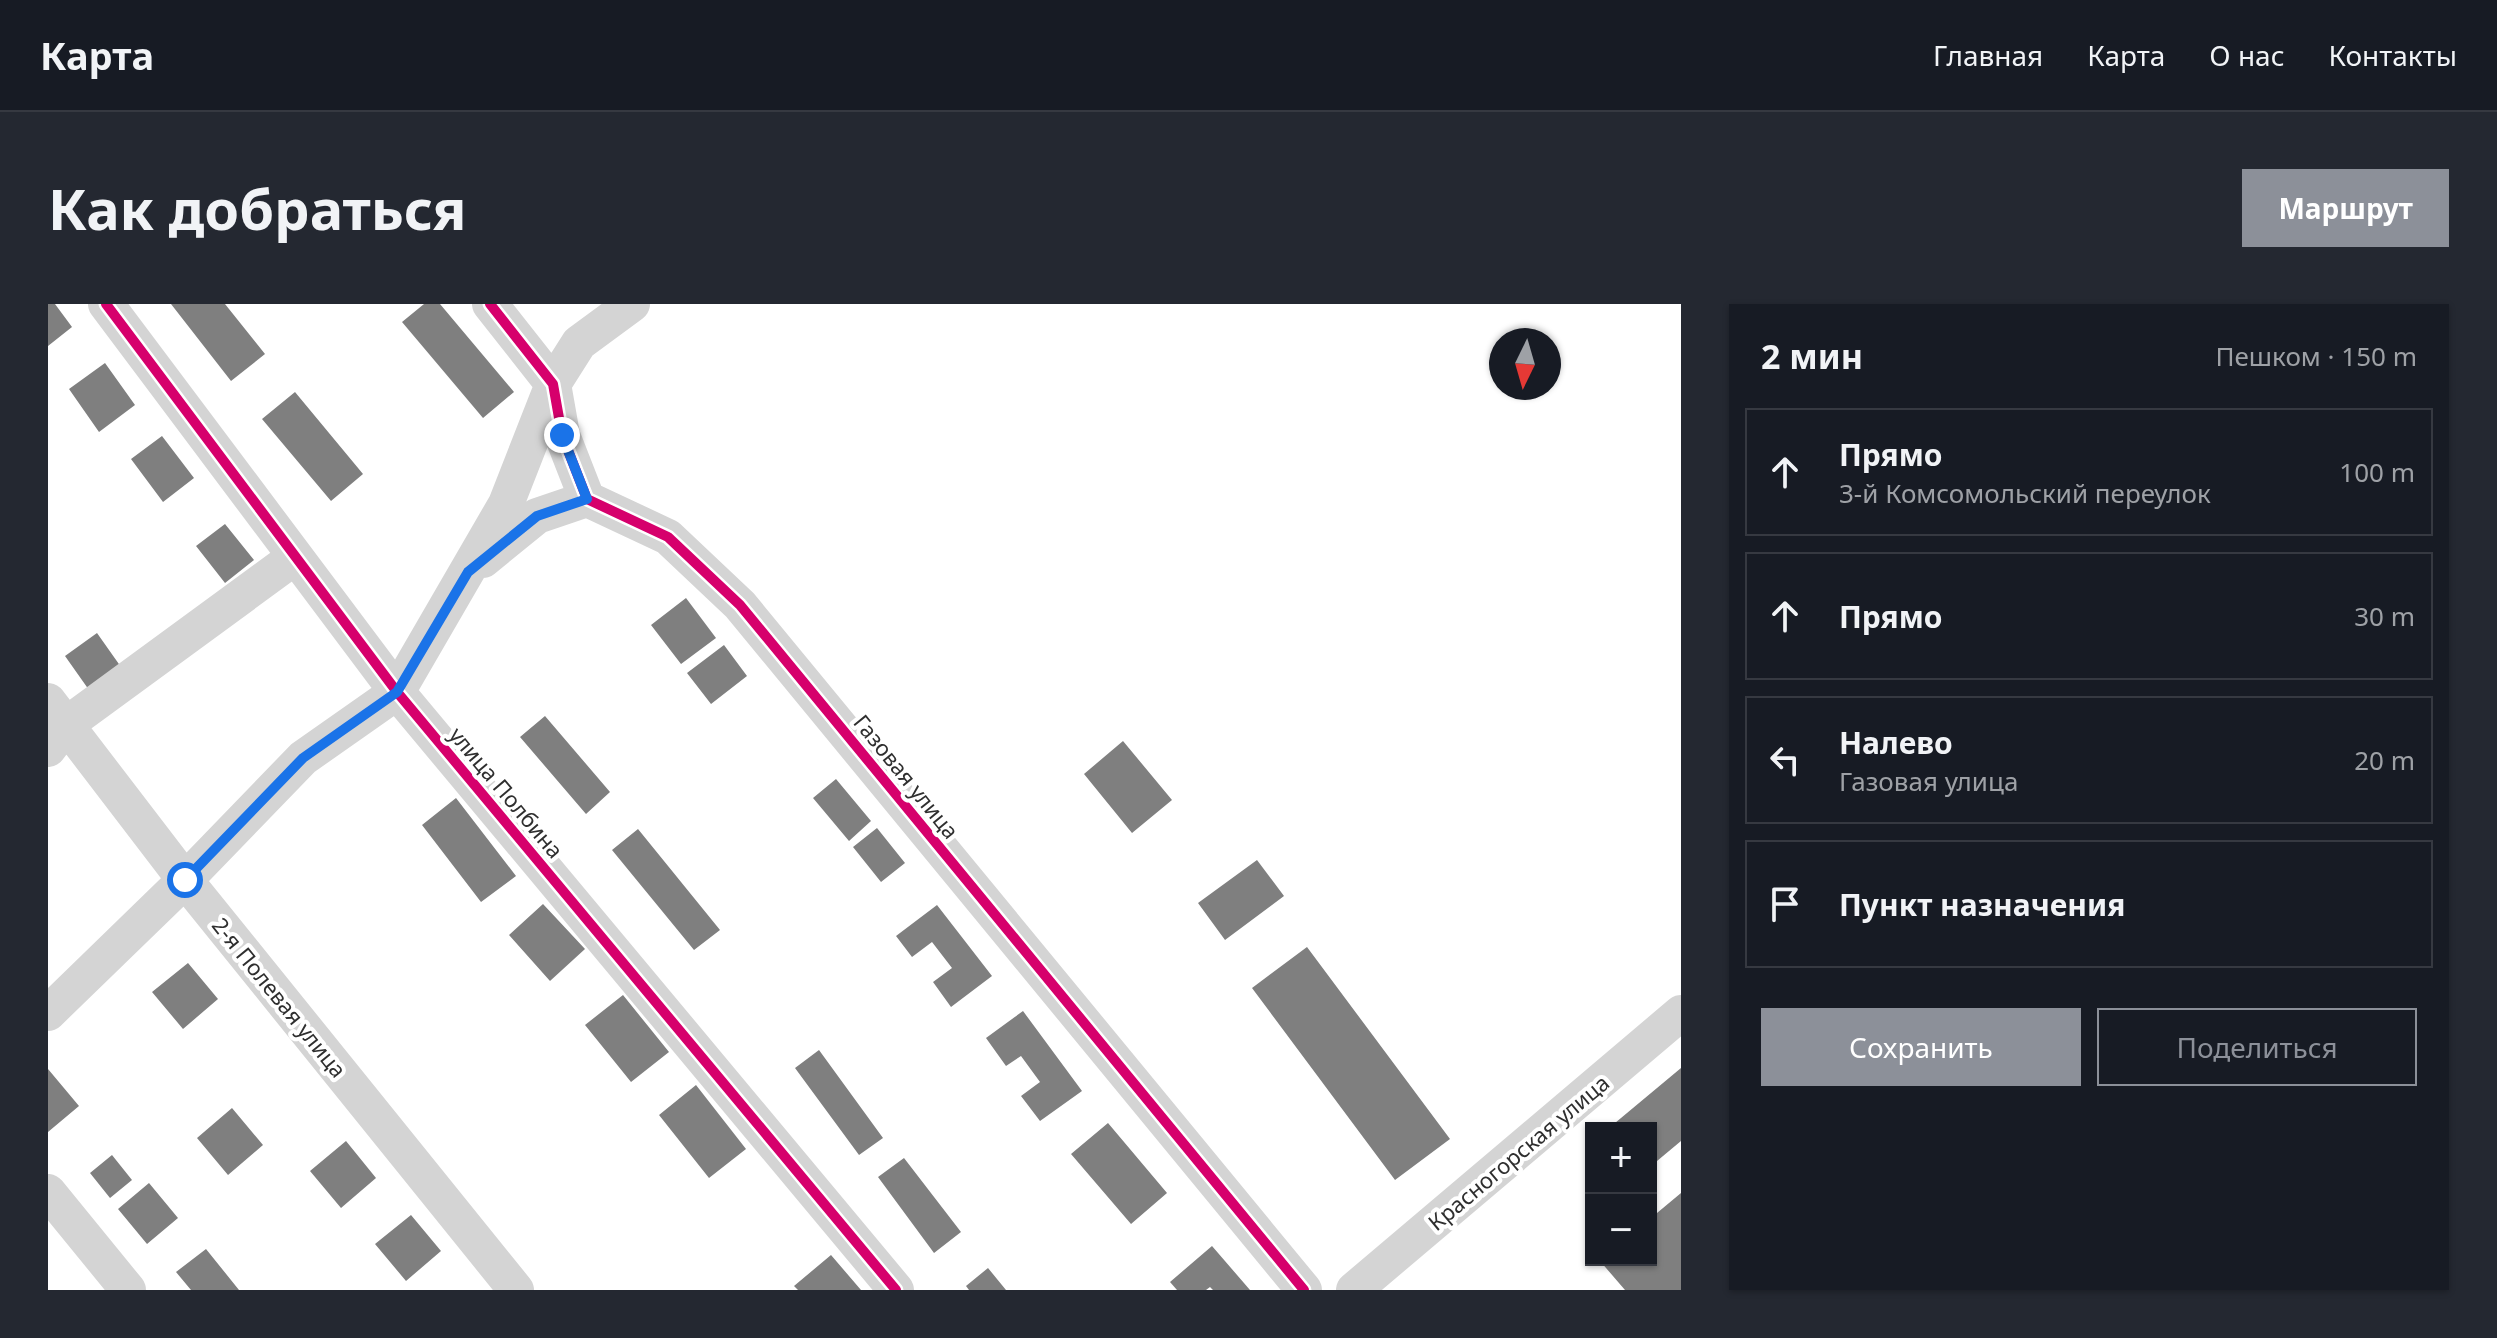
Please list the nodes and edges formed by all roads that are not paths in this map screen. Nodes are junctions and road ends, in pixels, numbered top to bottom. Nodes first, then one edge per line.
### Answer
1 (106, 304) edge
2 (490, 304) edge
3 (632, 304) edge
4 (553, 384) junction
5 (587, 499) junction
6 (295, 557) junction
7 (468, 572) junction
8 (397, 692) junction
9 (54, 724) edge
10 (185, 880) junction
11 (48, 1013) edge
12 (1681, 1013) edge
13 (48, 1192) edge
14 (128, 1290) edge
15 (516, 1290) edge
16 (896, 1290) edge
17 (1304, 1290) edge
18 (1354, 1290) edge

1 - 6 street, улица Полбина
2 - 4 street
3 - 4 street
4 - 5 street
4 - 7 street
5 - 7 street
5 - 17 street, Газовая улица
6 - 8 street, улица Полбина
6 - 9 street
7 - 8 street
8 - 10 street
8 - 16 street, улица Полбина
9 - 10 street, 2-я Полевая улица
10 - 11 street
10 - 15 street, 2-я Полевая улица
12 - 18 street, Красногорская улица
13 - 14 street

